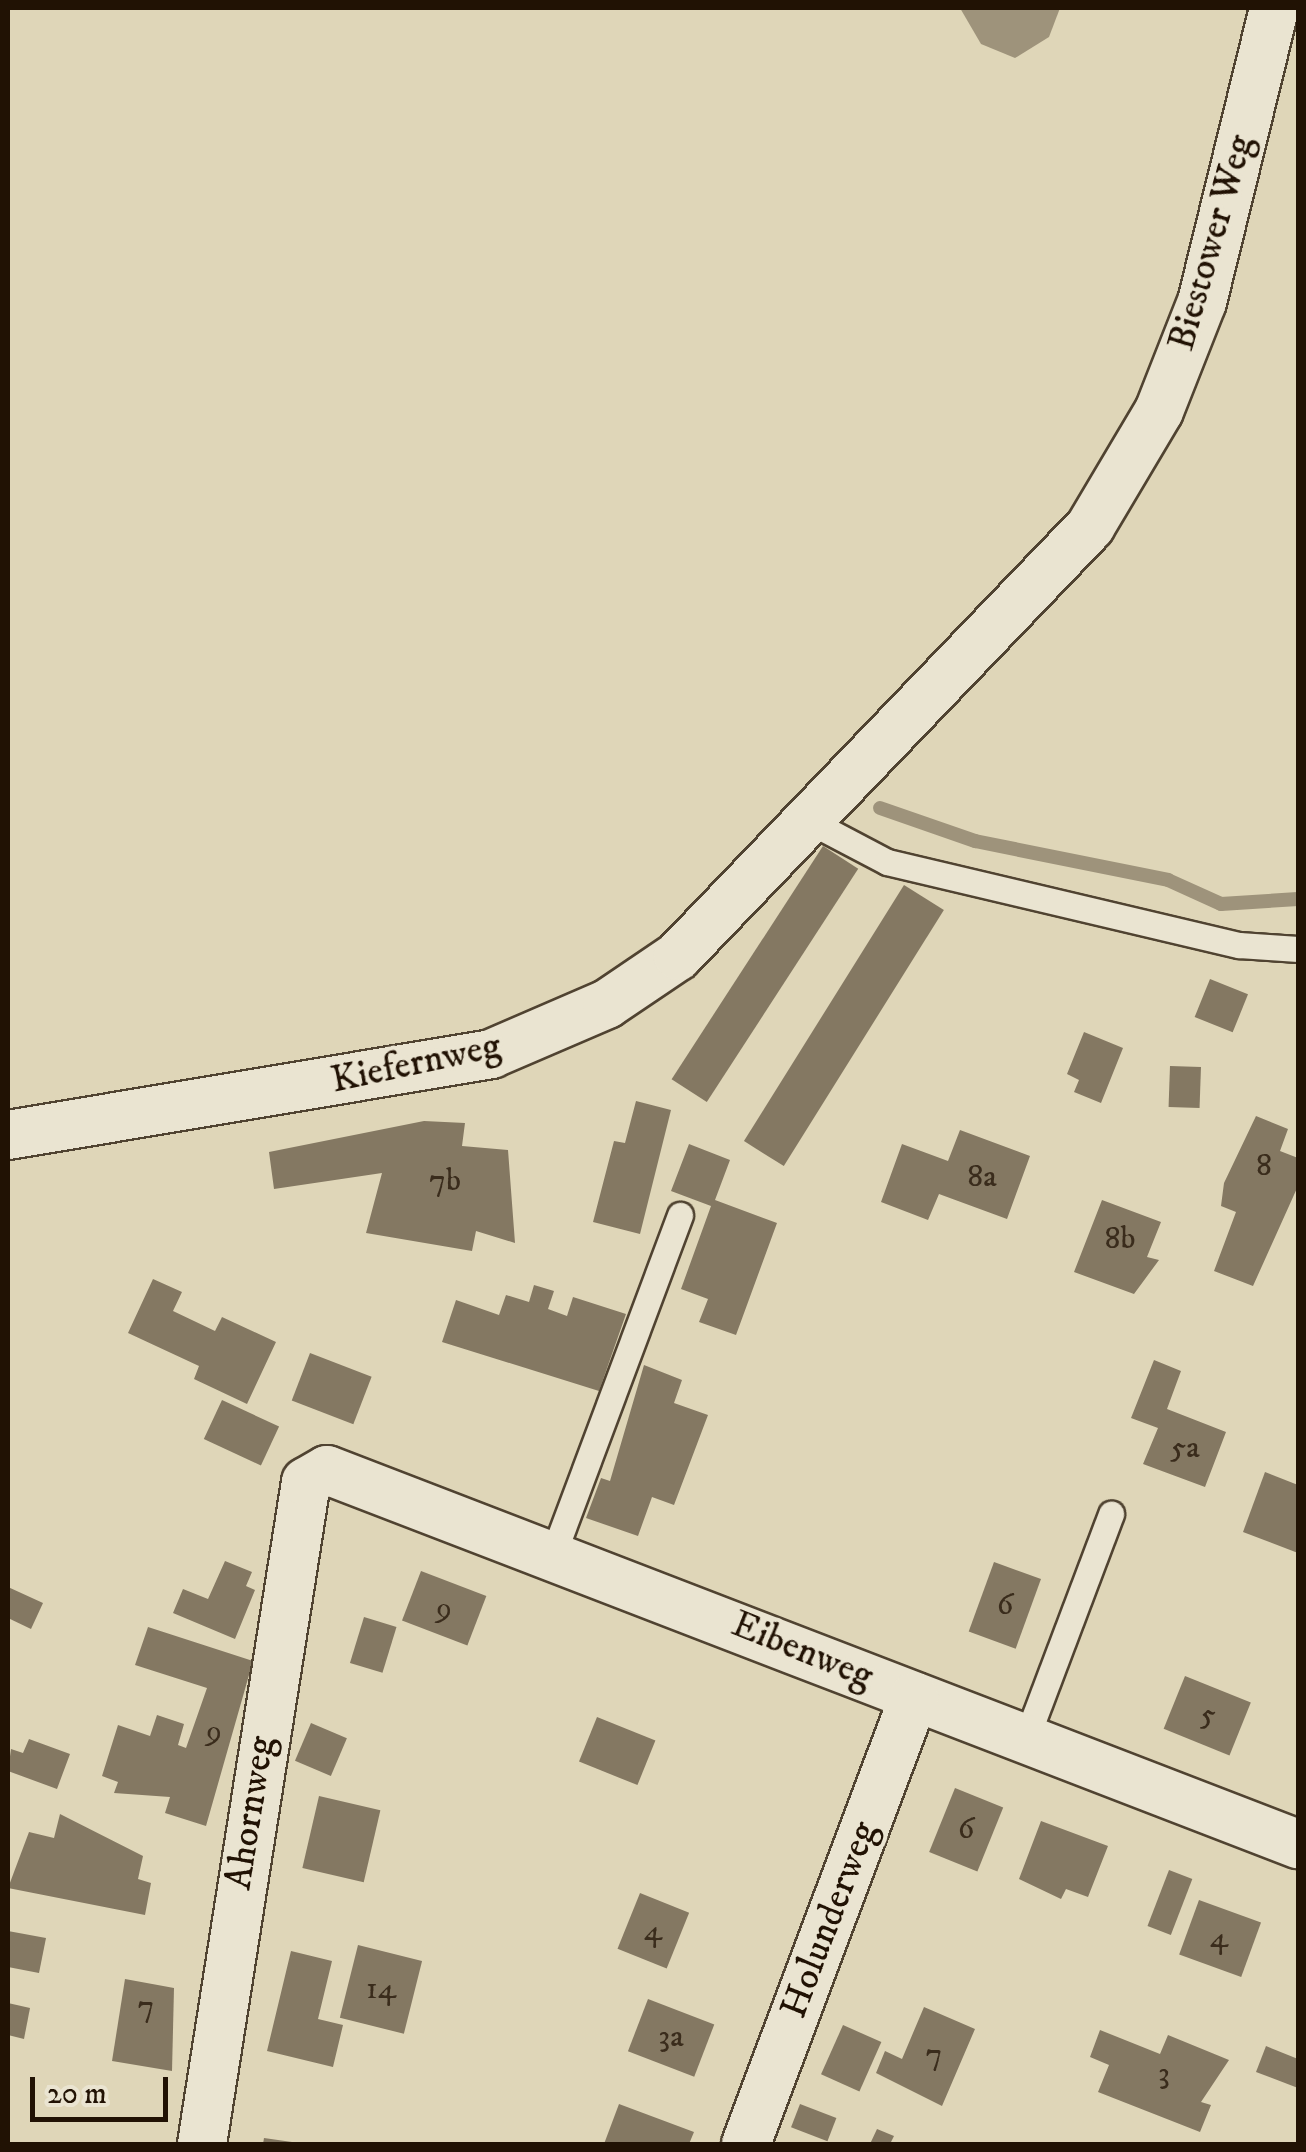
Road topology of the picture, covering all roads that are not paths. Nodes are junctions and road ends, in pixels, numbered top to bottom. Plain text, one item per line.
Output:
1 (1274, 8) edge
2 (932, 697) joint
3 (809, 821) junction
4 (1298, 949) edge
5 (8, 1134) edge
6 (680, 1214) dead end
7 (306, 1482) joint
8 (1111, 1514) dead end
9 (554, 1552) junction
10 (914, 1696) junction
11 (1026, 1739) junction
12 (1298, 1844) edge
13 (202, 2144) edge
14 (746, 2144) edge

1 - 2 street, Biestower Weg
2 - 3 street, Kiefernweg
3 - 4 lane
3 - 5 street, Kiefernweg
6 - 9 lane
7 - 9 street, Eibenweg
7 - 13 street, Ahornweg
8 - 11 lane
9 - 10 street, Eibenweg
10 - 11 street, Eibenweg
10 - 14 street, Holunderweg
11 - 12 street, Eibenweg

